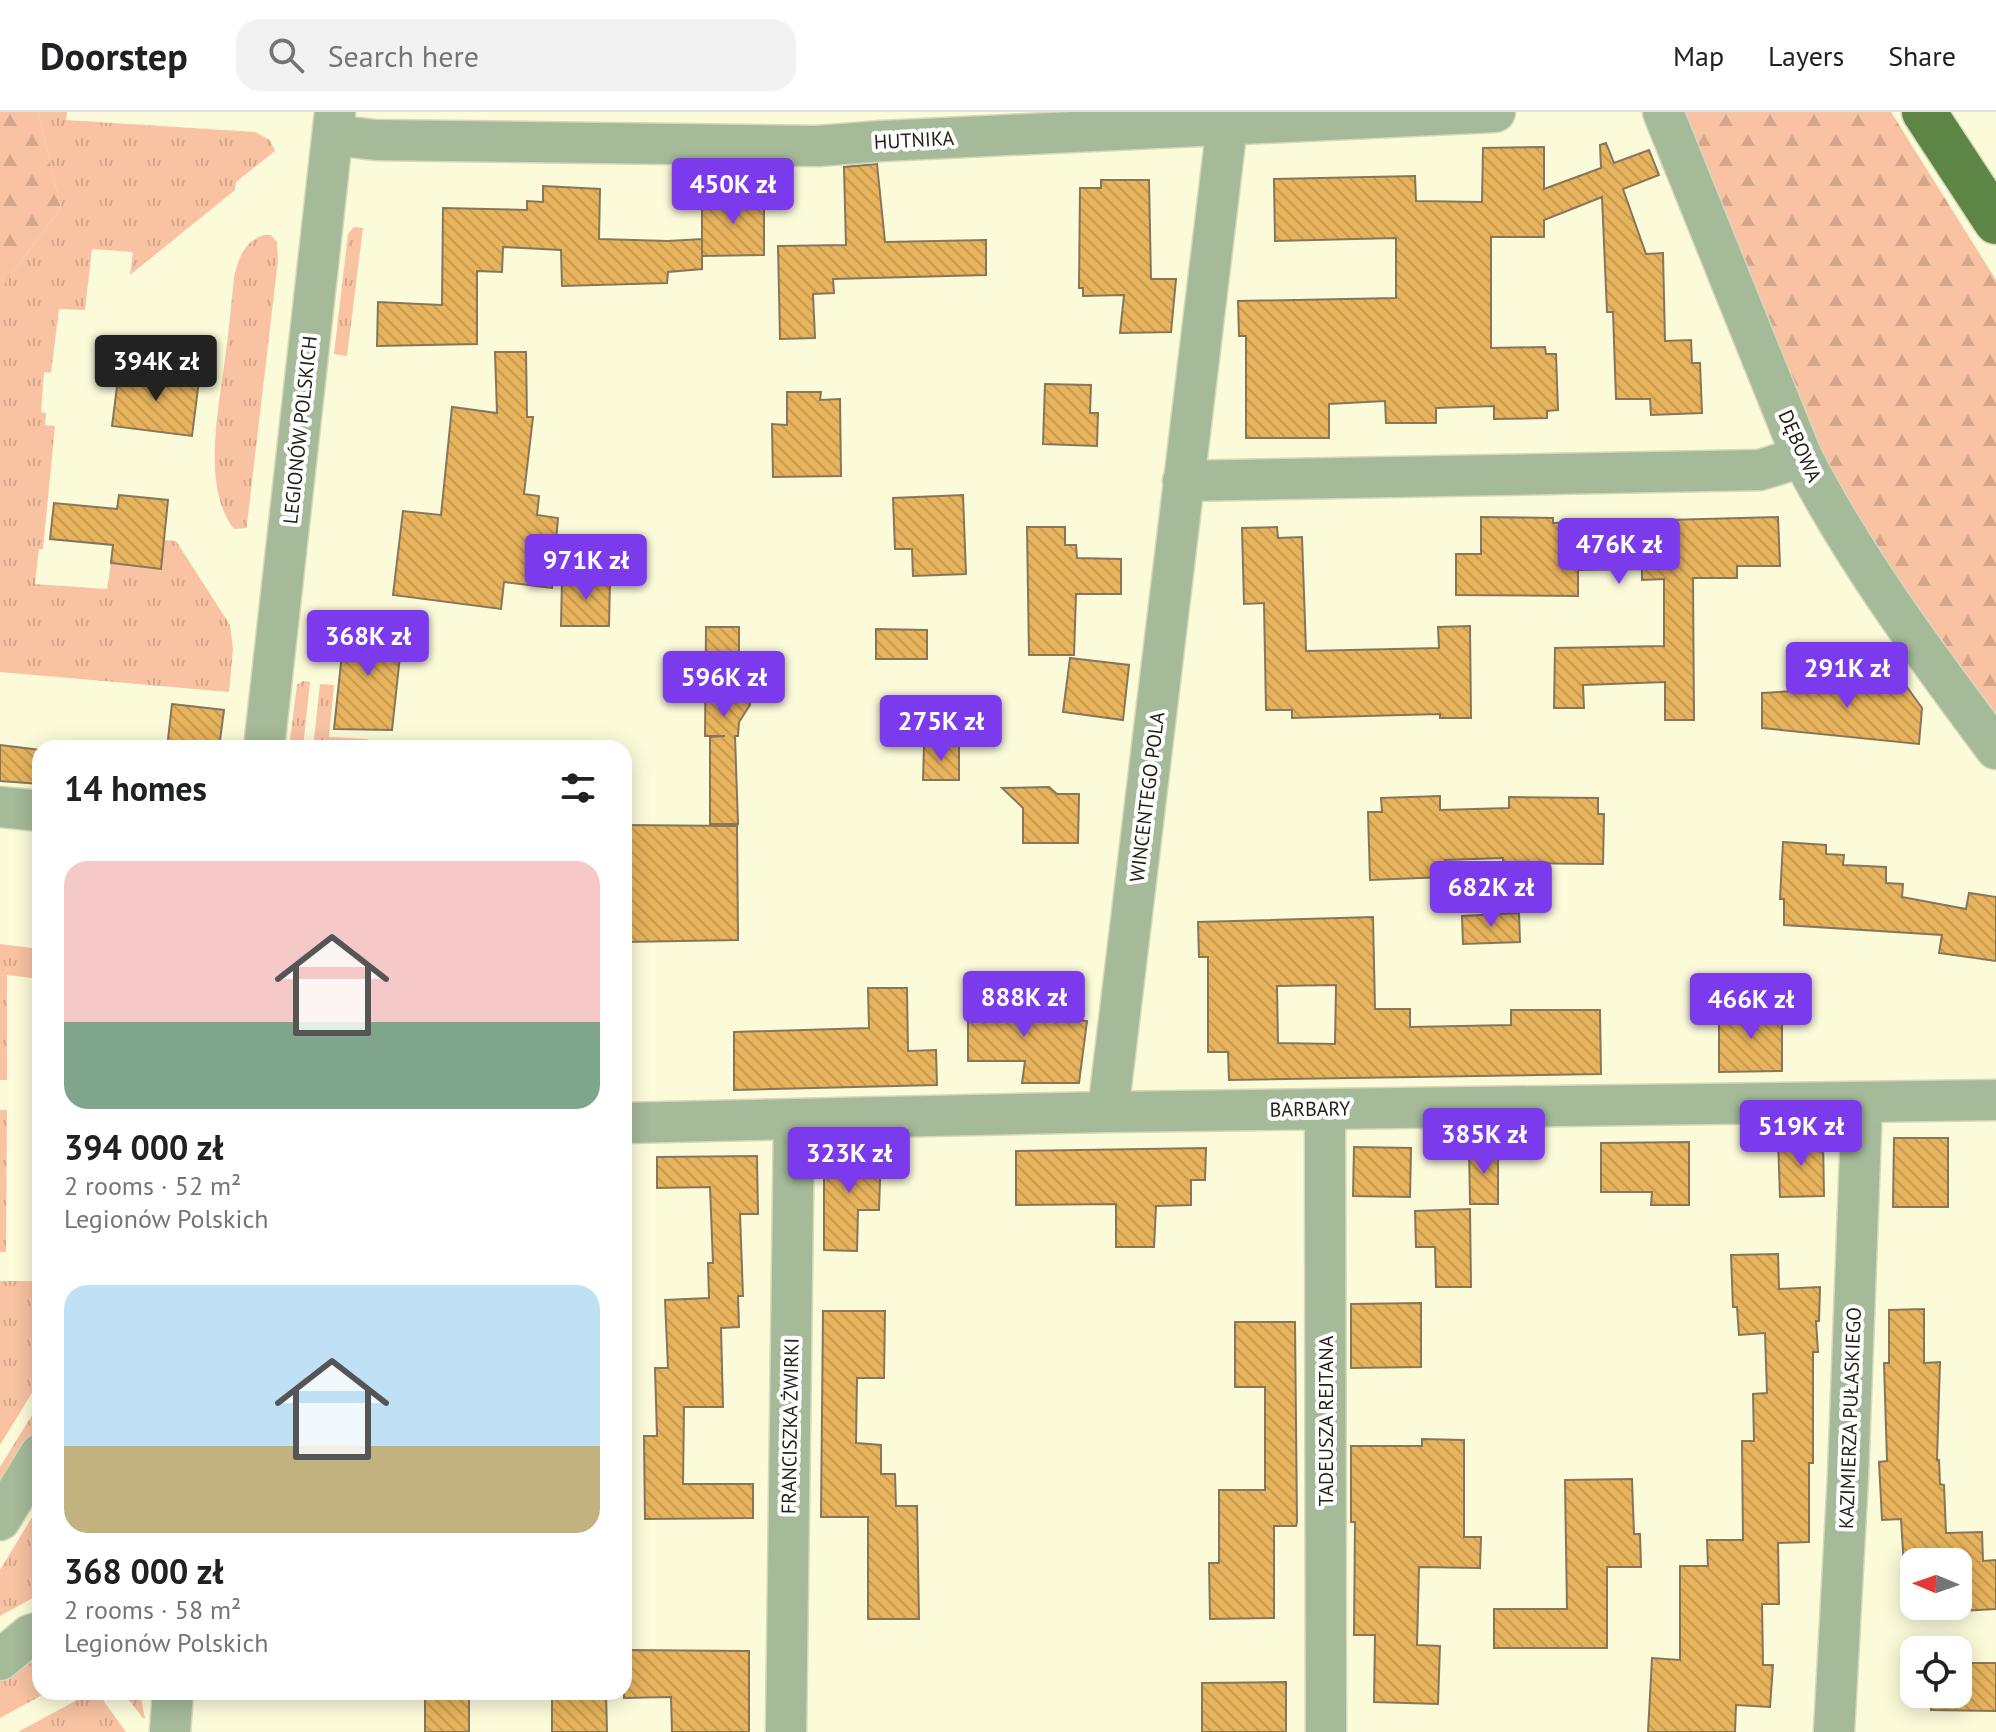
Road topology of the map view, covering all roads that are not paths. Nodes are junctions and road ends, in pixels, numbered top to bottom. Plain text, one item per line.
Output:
1 (1495, 112) edge
2 (1663, 112) edge
3 (1924, 112) edge
4 (334, 123) edge
5 (1227, 125) junction
6 (883, 126) edge
7 (1996, 222) edge
8 (1802, 457) junction
9 (1183, 481) junction
10 (265, 740) edge
11 (1996, 749) edge
12 (0, 807) edge
13 (32, 810) edge
14 (1996, 1100) edge
15 (1862, 1103) junction
16 (1325, 1109) junction
17 (1108, 1112) junction
18 (794, 1120) junction
19 (632, 1123) edge
20 (32, 1467) edge
21 (32, 1484) edge
22 (0, 1520) edge
23 (32, 1611) edge
24 (0, 1630) edge
25 (32, 1634) edge
26 (0, 1660) edge
27 (172, 1700) edge
28 (170, 1732) edge
29 (786, 1732) edge
30 (1326, 1732) edge
31 (1834, 1732) edge

1 - 5 street, HUTNIKA
2 - 8 street, DĘBOWA
3 - 7 main road
4 - 6 street, HUTNIKA
4 - 10 street, LEGIONÓW POLSKICH
5 - 6 street, HUTNIKA
5 - 9 street, WINCENTEGO POLA
8 - 9 street
8 - 11 street, DĘBOWA
9 - 17 street, WINCENTEGO POLA
12 - 13 street
14 - 15 street, BARBARY
15 - 16 street, BARBARY
15 - 31 street, KAZIMIERZA PUŁASKIEGO
16 - 17 street, BARBARY
16 - 30 street, TADEUSZA REJTANA
17 - 18 street, BARBARY
18 - 19 street, BARBARY
18 - 29 street, FRANCISZKA ŻWIRKI
20 - 22 street
21 - 22 street
23 - 24 street
25 - 26 street
27 - 28 street

